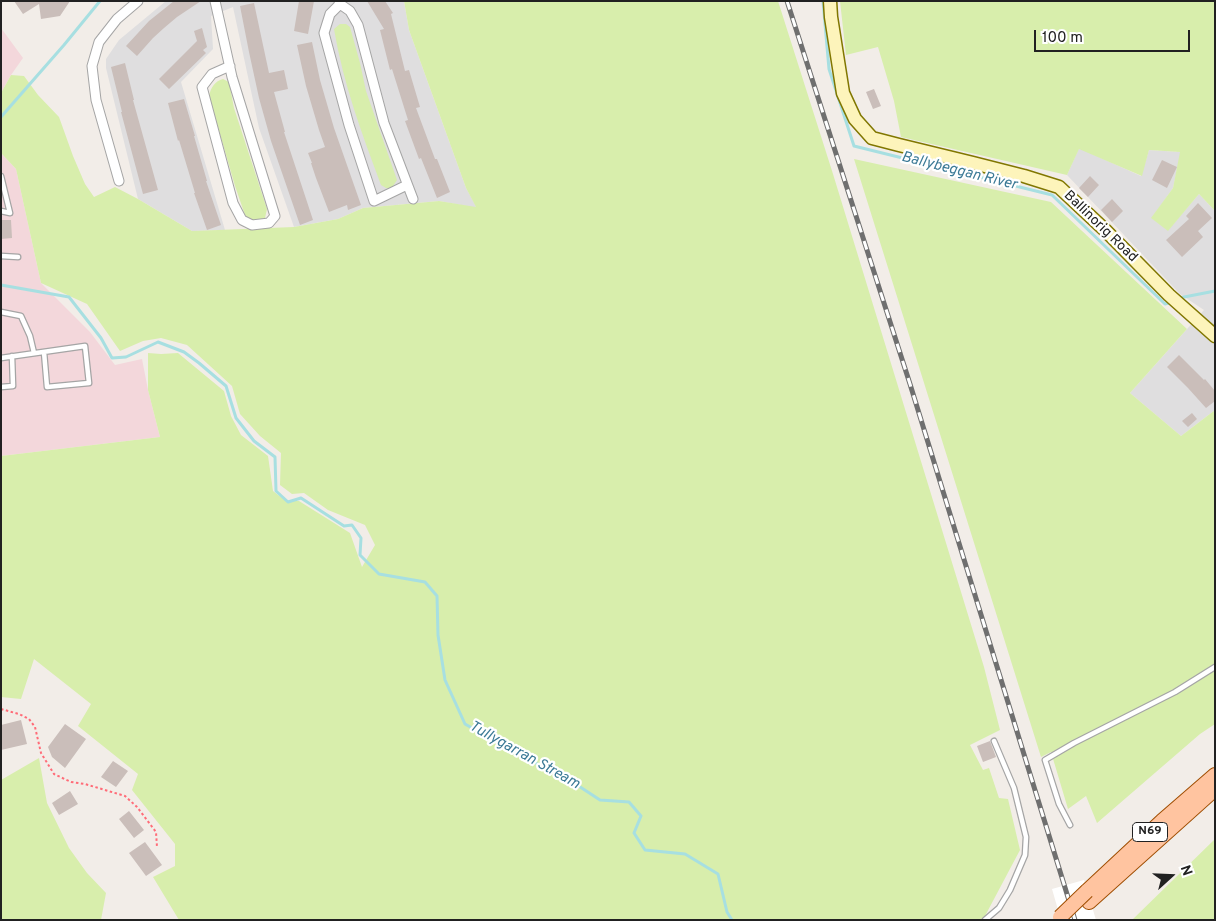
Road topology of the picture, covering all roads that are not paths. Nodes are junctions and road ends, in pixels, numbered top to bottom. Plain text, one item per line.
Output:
1 (138, 1) edge
2 (215, 1) edge
3 (830, 1) edge
4 (340, 2) edge
5 (230, 66) junction
6 (1, 176) edge
7 (119, 181) dead end
8 (407, 185) junction
9 (412, 199) dead end
10 (1, 211) edge
11 (1, 256) edge
12 (18, 257) dead end
13 (1, 312) edge
14 (1215, 336) edge
15 (44, 352) junction
16 (34, 353) junction
17 (12, 356) junction
18 (1, 358) edge
19 (1, 387) edge
20 (1215, 667) edge
21 (994, 741) dead end
22 (1215, 775) edge
23 (1215, 789) edge
24 (1070, 825) dead end
25 (1088, 897) junction
26 (1062, 919) edge
27 (985, 920) edge

1 - 7 street
2 - 5 street
3 - 14 street, Ballinorig Road
4 - 8 street
4 - 8 street
5 - 5 street
6 - 10 lane
8 - 9 street
11 - 12 lane
13 - 16 lane
15 - 15 lane
15 - 16 lane
16 - 17 lane
17 - 18 lane
17 - 19 lane
20 - 24 lane
21 - 27 lane
22 - 25 main road, N69
23 - 25 main road, N69
25 - 26 main road, N69, bridge

